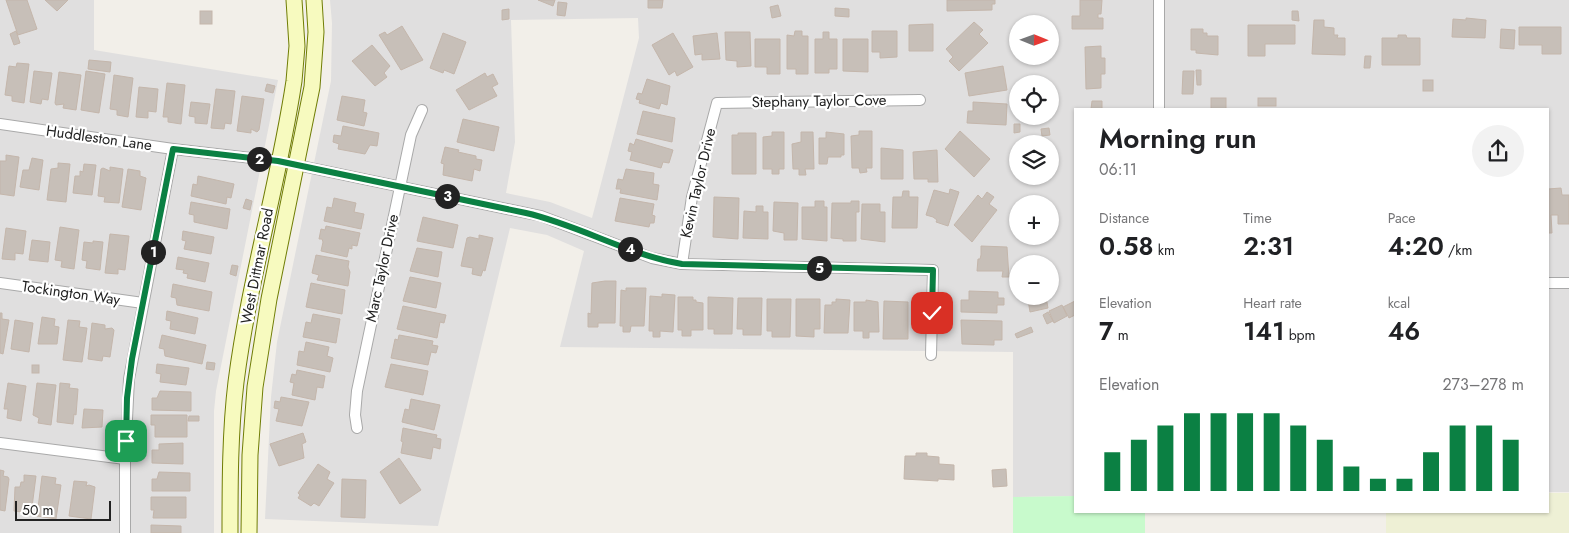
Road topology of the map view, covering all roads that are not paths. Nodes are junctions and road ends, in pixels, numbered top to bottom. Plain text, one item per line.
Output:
1 (294, 0) edge
2 (314, 0) edge
3 (1159, 0) edge
4 (920, 100) dead end
5 (717, 103) joint
6 (1159, 108) edge
7 (422, 110) dead end
8 (0, 124) edge
9 (173, 149) junction
10 (278, 161) junction
11 (297, 165) junction
12 (399, 186) junction
13 (682, 264) junction
14 (0, 283) edge
15 (1549, 283) edge
16 (1569, 283) edge
17 (142, 303) junction
18 (931, 355) dead end
19 (357, 428) dead end
20 (0, 443) edge
21 (125, 459) junction
22 (125, 533) edge
23 (230, 533) edge
24 (249, 533) edge

1 - 10 street, West Dittmar Road
2 - 11 street, West Dittmar Road
3 - 6 street
4 - 5 street, Stephany Taylor Cove
5 - 13 street, Kevin Taylor Drive
7 - 12 street, Marc Taylor Drive
8 - 9 street, Huddleston Lane
9 - 10 street, Huddleston Lane
9 - 17 street
10 - 11 street, Huddleston Lane
10 - 23 street, West Dittmar Road
11 - 12 street, Huddleston Lane
11 - 24 street, West Dittmar Road
12 - 13 street, Huddleston Lane
12 - 19 street, Marc Taylor Drive
13 - 18 street, Huddleston Lane
14 - 17 street, Tockington Way
15 - 16 street
17 - 21 street
20 - 21 street
21 - 22 street

